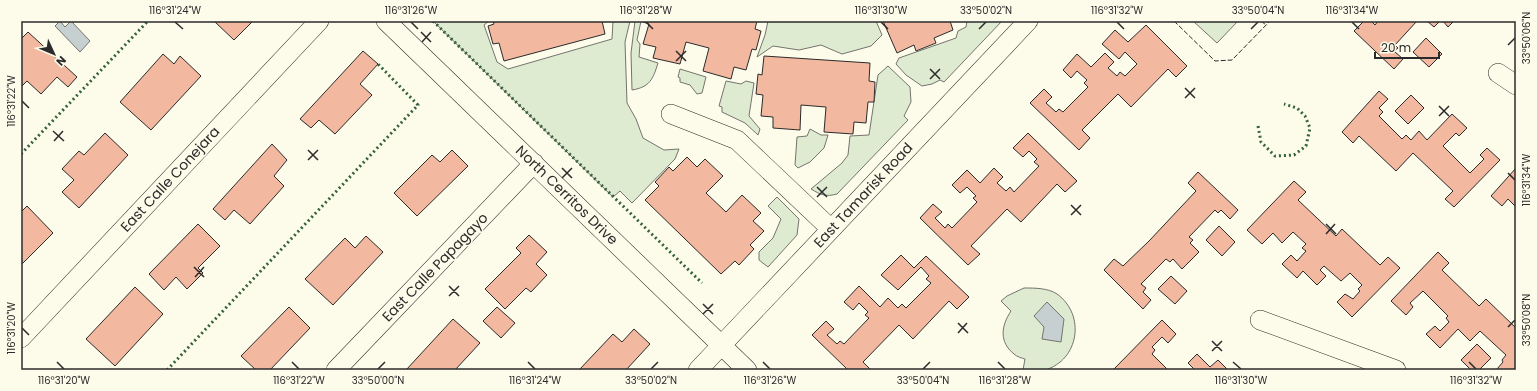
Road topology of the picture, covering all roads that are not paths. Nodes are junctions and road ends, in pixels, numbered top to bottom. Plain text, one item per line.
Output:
1 (319, 21) edge
2 (386, 21) edge
3 (1028, 21) edge
4 (1498, 73) dead end
5 (1516, 85) edge
6 (671, 114) dead end
7 (534, 164) junction
8 (831, 229) junction
9 (1260, 320) dead end
10 (21, 338) edge
11 (721, 345) junction
12 (336, 370) edge
13 (698, 370) edge
14 (747, 370) edge
15 (1396, 370) edge

1 - 10 street, East Calle Conejara
2 - 7 street, North Cerritos Drive
3 - 8 street, East Tamarisk Road
4 - 5 street
6 - 8 street
7 - 11 street, North Cerritos Drive
7 - 12 street, East Calle Papagayo
8 - 11 street, East Tamarisk Road
9 - 15 street
11 - 13 street, East Tamarisk Road
11 - 14 street, North Cerritos Drive

